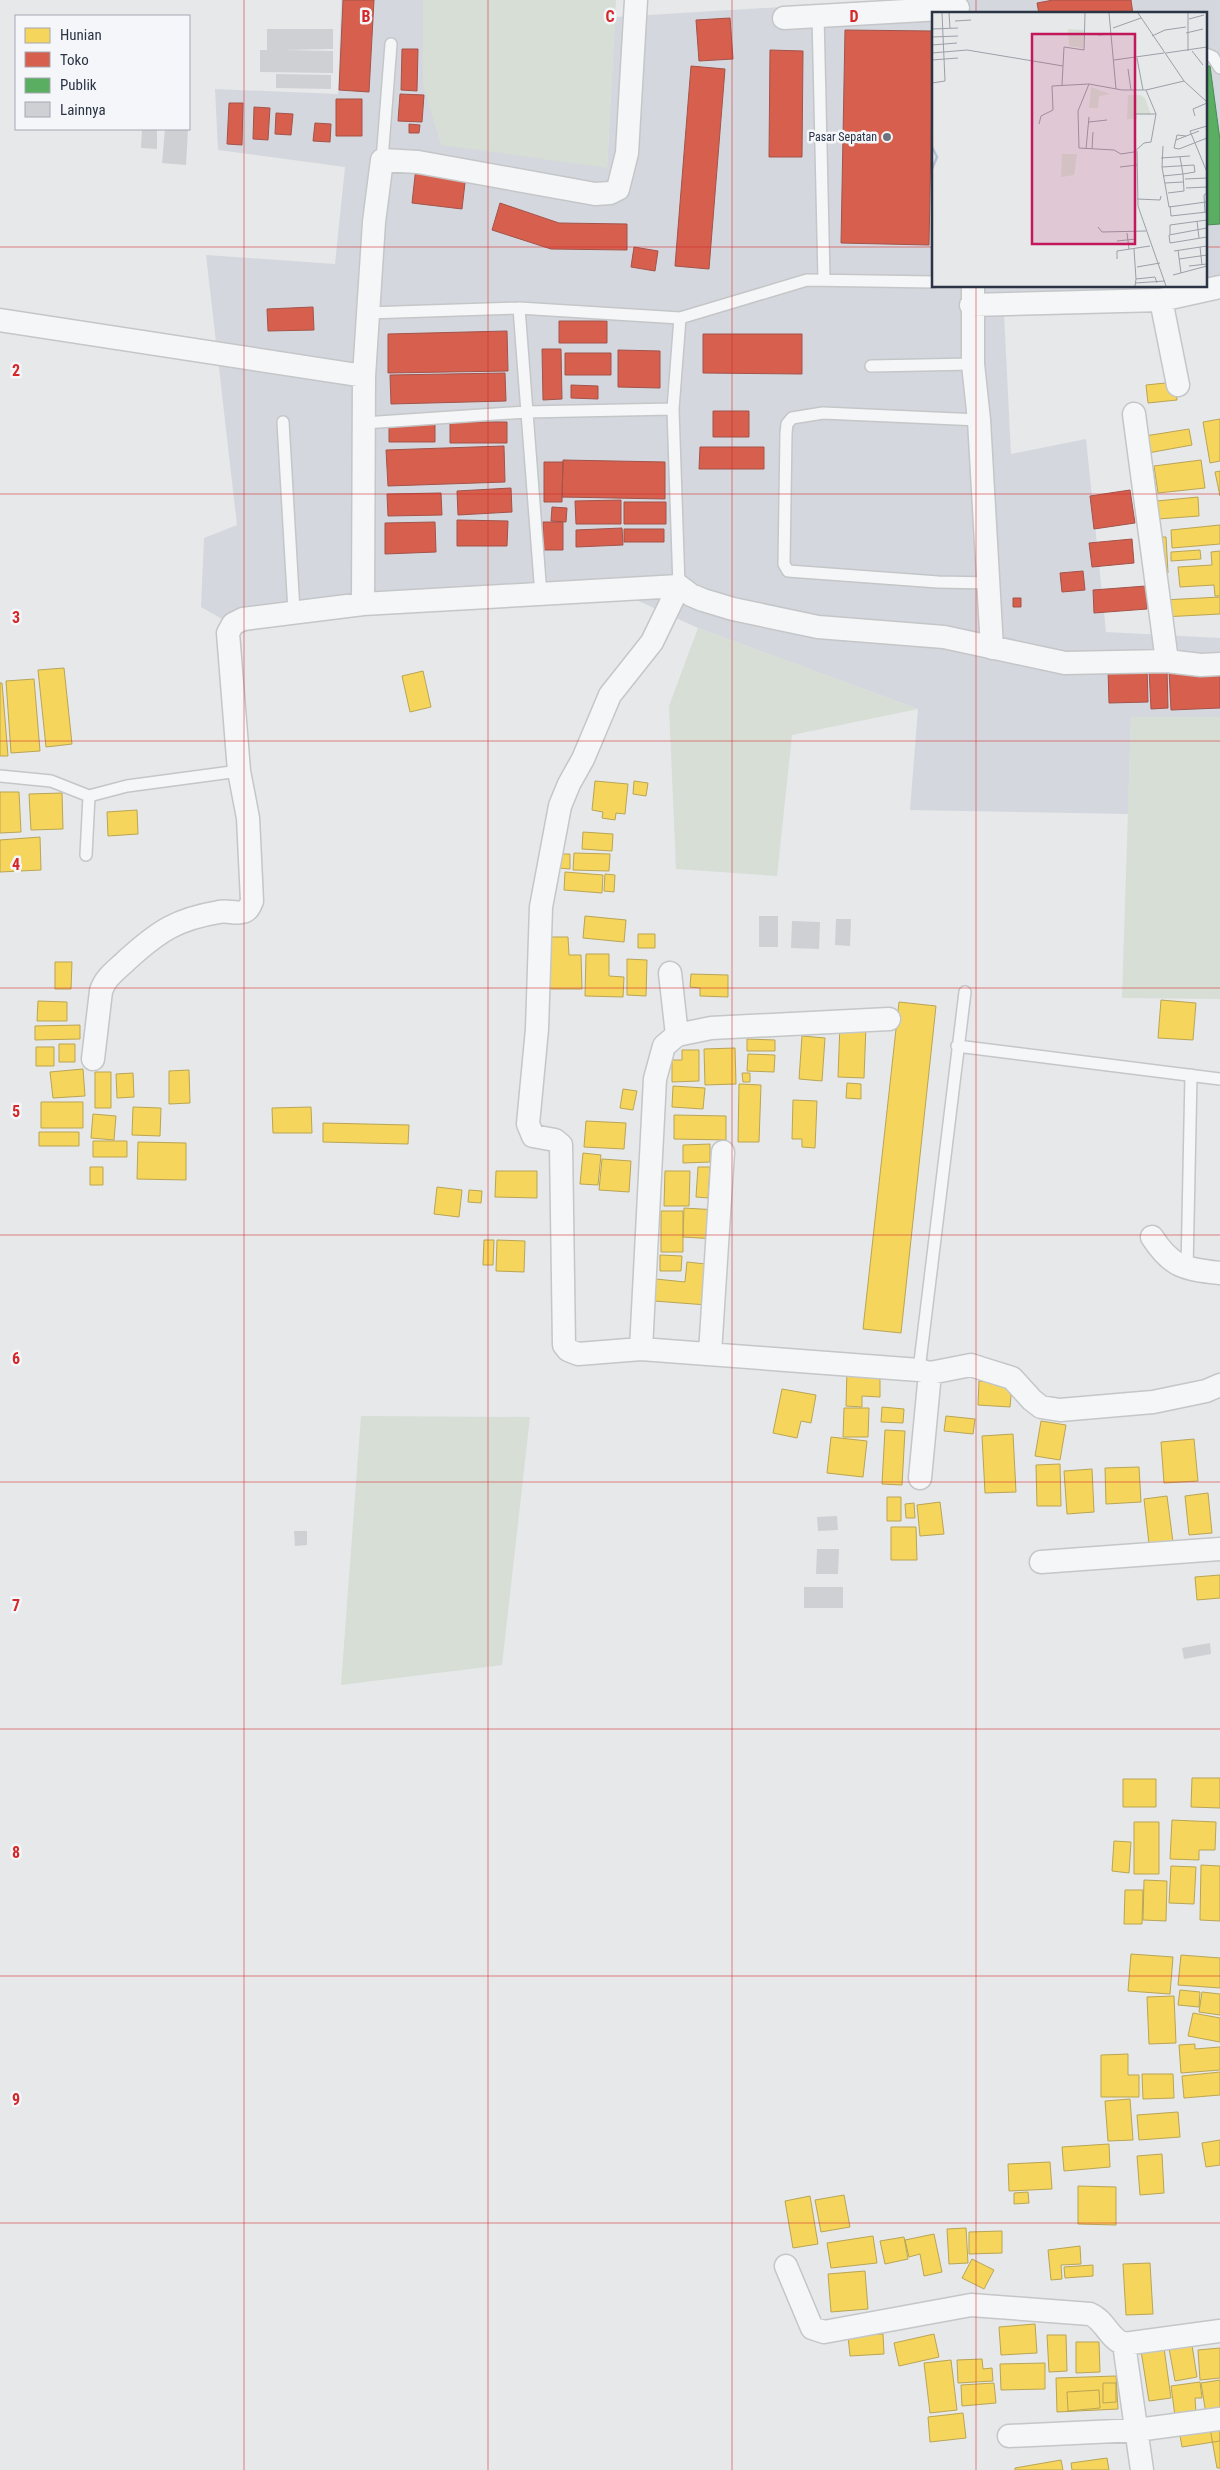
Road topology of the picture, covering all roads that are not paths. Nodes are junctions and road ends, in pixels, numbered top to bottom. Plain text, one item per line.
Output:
1 (636, 0) edge
2 (957, 7) edge
3 (818, 15) junction
4 (784, 18) dead end
5 (391, 44) dead end
6 (1208, 55) edge
7 (1220, 68) edge
8 (382, 160) junction
9 (824, 279) junction
10 (932, 282) edge
11 (1220, 287) edge
12 (972, 295) edge
13 (1161, 300) junction
14 (518, 308) junction
15 (368, 313) junction
16 (680, 318) junction
17 (0, 320) edge
18 (973, 364) junction
19 (871, 366) dead end
20 (364, 376) junction
21 (1178, 385) dead end
22 (674, 409) junction
23 (526, 412) junction
24 (1134, 414) dead end
25 (979, 420) junction
26 (283, 422) dead end
27 (364, 423) junction
28 (990, 583) junction
29 (679, 586) junction
30 (541, 595) junction
31 (363, 604) junction
32 (294, 611) junction
33 (992, 648) junction
34 (1167, 661) junction
35 (1220, 664) edge
36 (239, 771) junction
37 (0, 776) edge
38 (89, 796) junction
39 (86, 855) dead end
40 (670, 973) dead end
41 (965, 992) dead end
42 (888, 1019) dead end
43 (677, 1035) junction
44 (957, 1046) junction
45 (93, 1059) dead end
46 (1191, 1076) junction
47 (1220, 1079) edge
48 (722, 1152) dead end
49 (1152, 1237) dead end
50 (1187, 1269) junction
51 (1220, 1273) edge
52 (640, 1349) junction
53 (710, 1353) junction
54 (925, 1372) junction
55 (1220, 1385) edge
56 (920, 1478) dead end
57 (1220, 1549) edge
58 (1041, 1562) dead end
59 (786, 2266) dead end
60 (1220, 2331) edge
61 (1124, 2344) junction
62 (1220, 2419) edge
63 (1137, 2430) junction
64 (1009, 2436) dead end
65 (1142, 2470) edge

1 - 8 street
2 - 3 street
3 - 4 street
3 - 9 lane
5 - 8 lane
6 - 7 lane
8 - 15 street
9 - 10 lane
9 - 16 lane
11 - 13 street
12 - 13 street
12 - 18 street
13 - 21 street
14 - 15 lane
14 - 16 lane
14 - 23 lane
15 - 20 street
16 - 22 lane
17 - 20 street
18 - 19 lane
18 - 25 street
20 - 27 street
22 - 23 lane
22 - 29 lane
23 - 27 lane
23 - 30 lane
24 - 34 street
25 - 28 street
25 - 28 lane
26 - 32 lane
27 - 31 street
28 - 33 street
29 - 30 street
29 - 33 street
29 - 52 street
30 - 31 street
31 - 32 street
32 - 36 street
33 - 34 street
34 - 35 street
36 - 38 lane
36 - 45 street
37 - 38 lane
38 - 39 lane
40 - 43 street
41 - 44 lane
42 - 43 street
43 - 52 street
44 - 46 lane
44 - 54 lane
46 - 47 lane
46 - 50 lane
48 - 53 street
49 - 50 street
50 - 51 street
52 - 53 street
53 - 54 street
54 - 55 street
54 - 56 street
57 - 58 street
59 - 61 street
60 - 61 street
61 - 63 street
62 - 63 street
63 - 64 street
63 - 65 street

